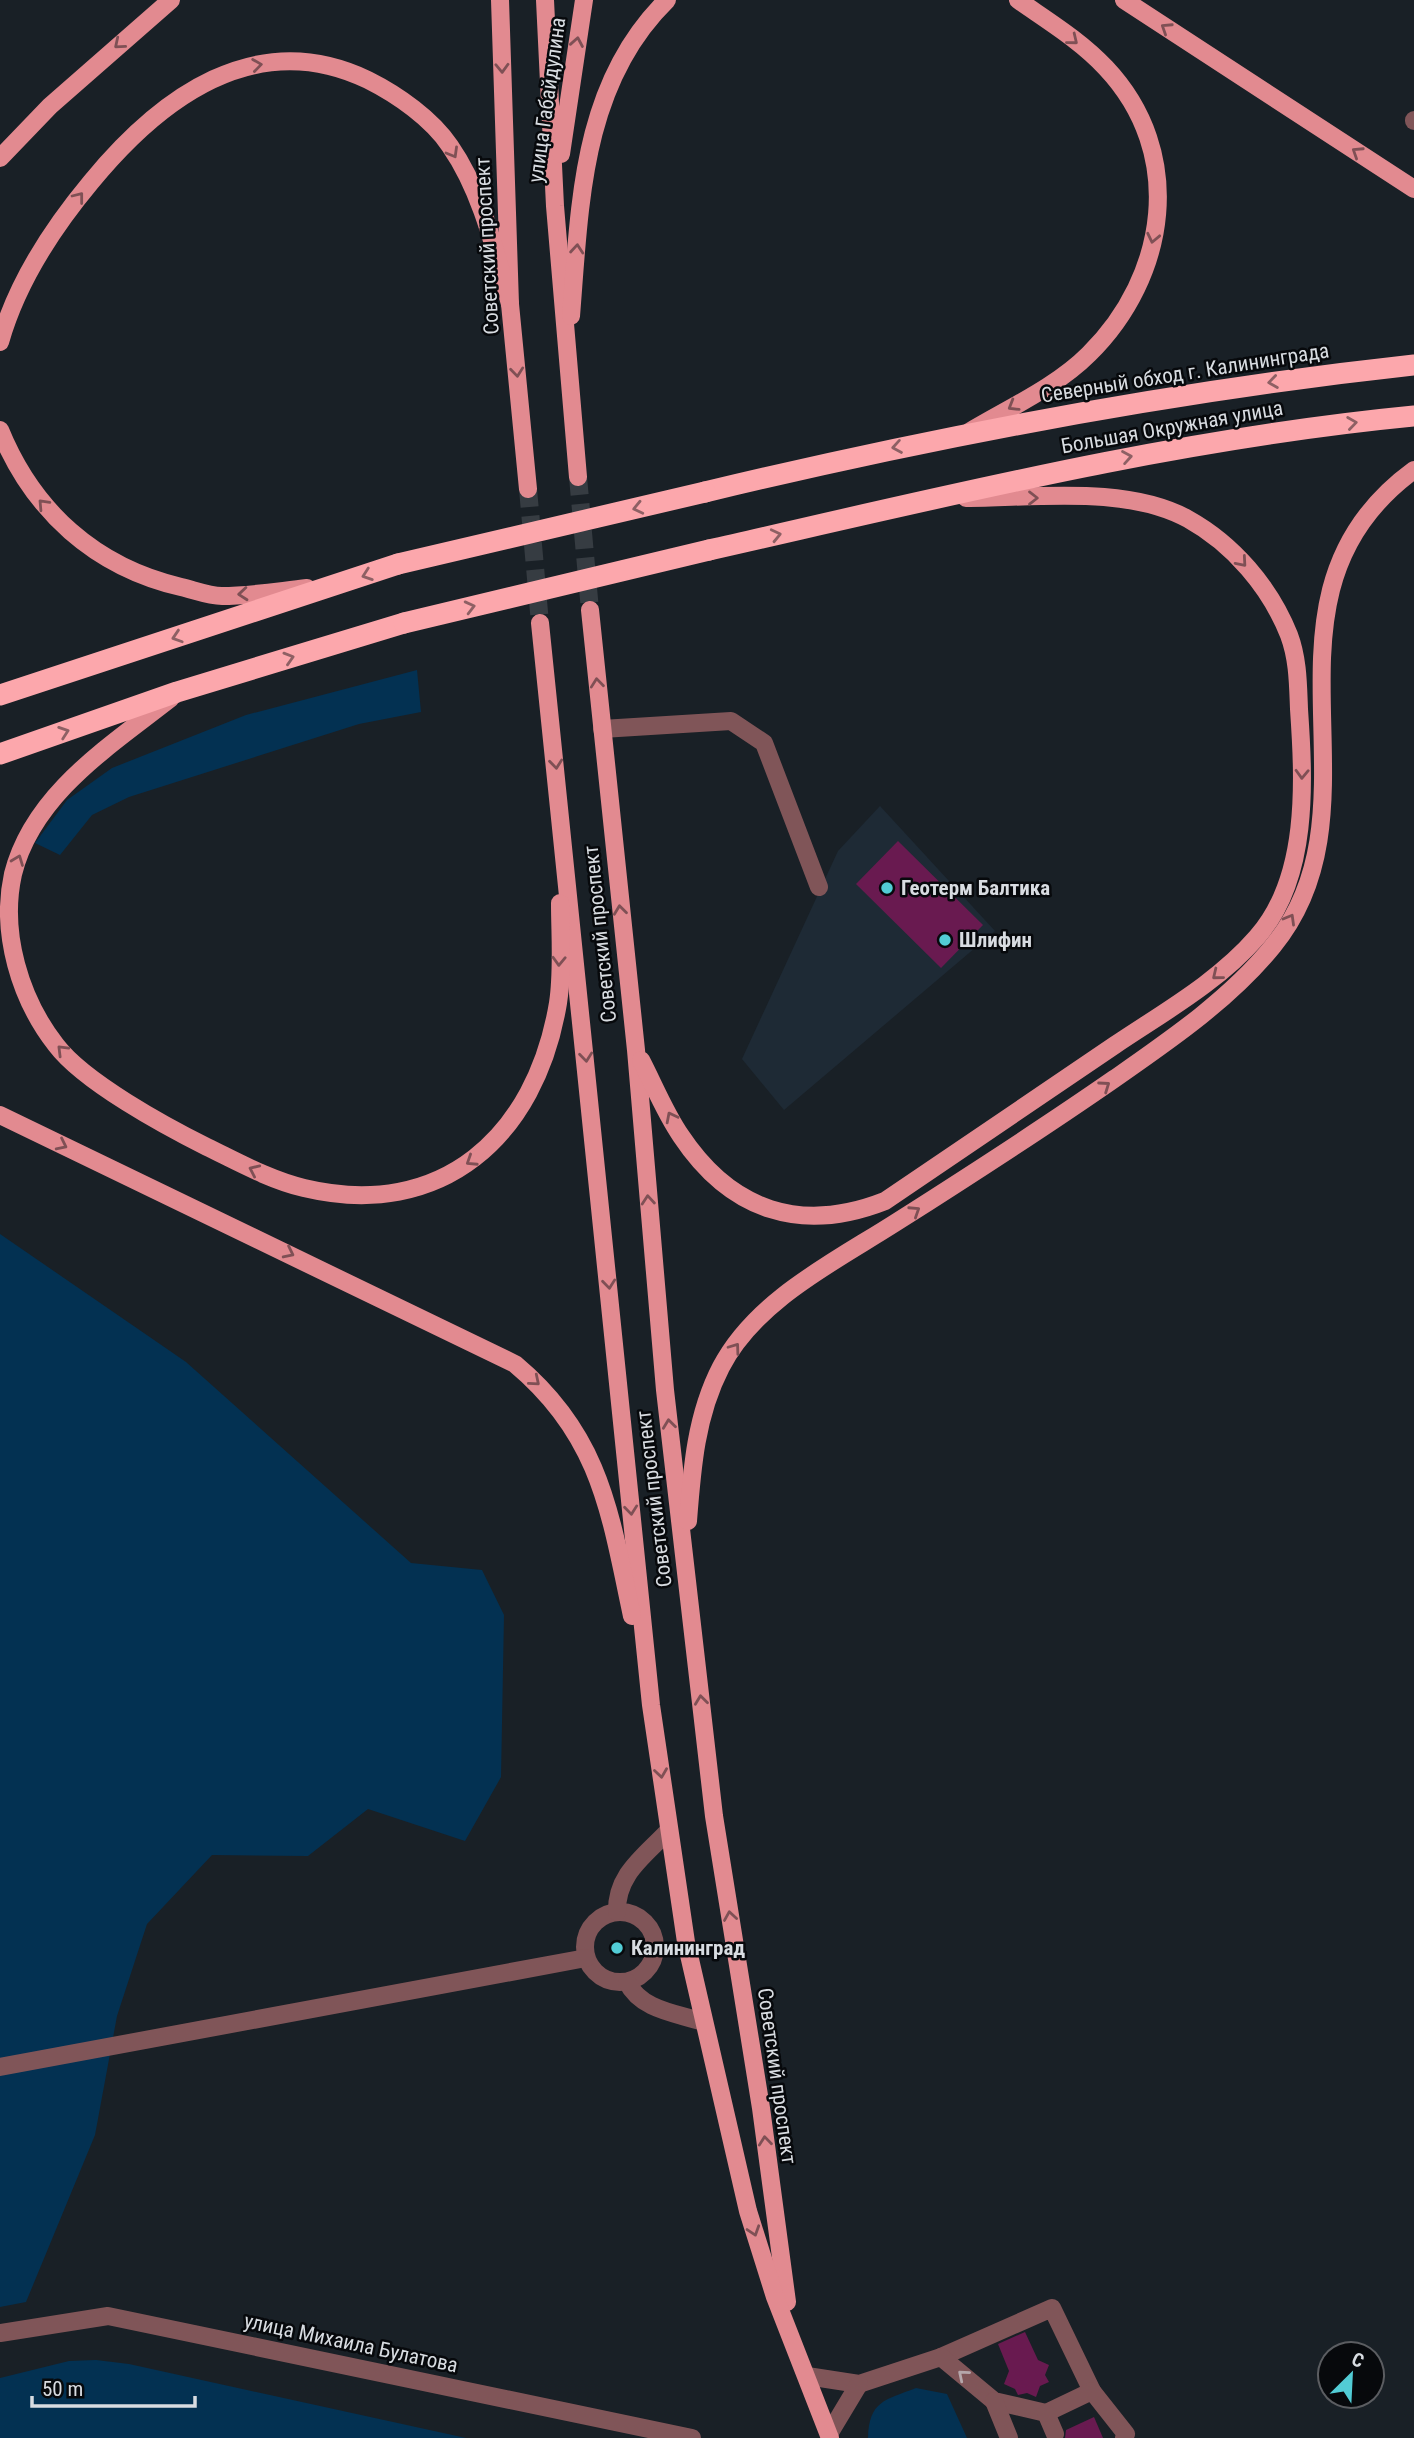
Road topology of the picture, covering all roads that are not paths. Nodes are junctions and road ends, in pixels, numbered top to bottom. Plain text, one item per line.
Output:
1 (172, 0) edge
2 (500, 0) edge
3 (545, 0) edge
4 (584, 0) edge
5 (667, 0) edge
6 (1018, 0) edge
7 (1125, 0) edge
8 (0, 158) edge
9 (1414, 189) edge
10 (555, 206) junction
11 (510, 304) junction
12 (0, 342) edge
13 (1414, 365) edge
14 (567, 366) junction
15 (1414, 416) edge
16 (0, 430) edge
17 (964, 435) junction
18 (1414, 470) edge
19 (578, 477) tunnel mouth
20 (528, 489) tunnel mouth
21 (941, 498) junction
22 (335, 586) junction
23 (590, 610) tunnel mouth
24 (540, 624) tunnel mouth
25 (177, 692) junction
26 (0, 695) edge
27 (602, 729) junction
28 (0, 754) edge
29 (559, 794) junction
30 (818, 887) dead end
31 (636, 1051) junction
32 (0, 1115) edge
33 (685, 1565) junction
34 (651, 1705) junction
35 (669, 1830) junction
36 (617, 1912) junction
37 (586, 1958) junction
38 (626, 1982) junction
39 (703, 2022) junction
40 (0, 2067) edge
41 (0, 2333) edge
42 (942, 2357) junction
43 (807, 2376) junction
44 (859, 2384) junction
45 (1092, 2391) junction
46 (994, 2401) junction
47 (1046, 2413) junction
48 (1055, 2434) dead end
49 (829, 2436) edge
50 (692, 2438) edge
51 (1009, 2438) edge
52 (1124, 2438) edge

1 -> 8 main road
2 -> 11 main road, Советский проспект
3 - 10 main road
10 -> 4 main road, улица Габайдулина
14 -> 5 main road
6 -> 17 main road
9 -> 7 main road
10 - 14 main road
12 -> 11 main road
11 -> 20 main road, Советский проспект
13 -> 17 highway, Северный обход г. Калининграда
14 - 19 main road
21 -> 15 highway, Большая Окружная улица
22 -> 16 main road
17 -> 22 highway, Северный обход г. Калининграда, bridge
33 -> 18 main road
25 -> 21 highway, Большая Окружная улица, bridge
21 -> 31 main road
22 -> 26 highway, Северный обход г. Калининграда
27 -> 23 main road, Советский проспект
24 -> 29 main road, Советский проспект
28 -> 25 highway
29 -> 25 main road
27 - 30 street
31 -> 27 main road, Советский проспект
29 -> 34 main road, Советский проспект
33 -> 31 main road, Советский проспект
32 -> 34 main road
43 -> 33 main road, Советский проспект
34 -> 35 main road, Советский проспект
35 - 36 street
35 - 39 main road, Советский проспект
36 - 37 street
36 - 38 street
37 - 38 street
37 - 40 street
38 - 39 street
39 -> 43 main road, Советский проспект
41 - 50 street, улица Михаила Булатова
42 - 44 street
42 - 45 street
46 -> 42 street
43 - 44 street
43 - 49 main road, Советский проспект
44 - 49 street
45 - 47 street
45 - 52 street
46 - 47 street
46 - 51 street
47 - 48 street

